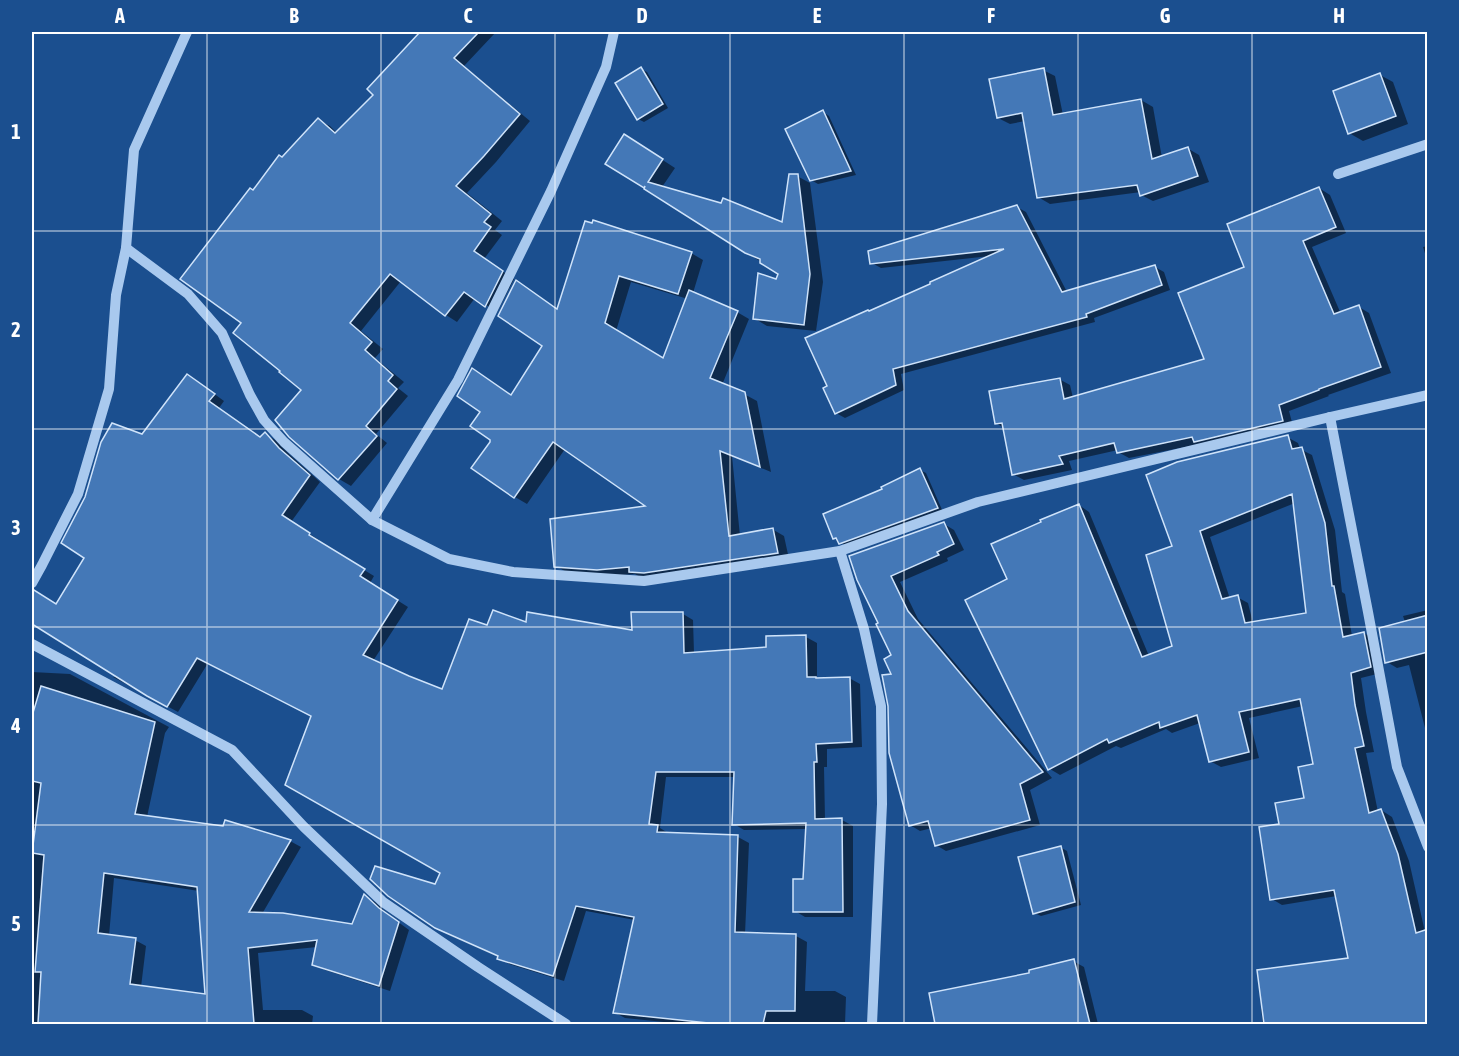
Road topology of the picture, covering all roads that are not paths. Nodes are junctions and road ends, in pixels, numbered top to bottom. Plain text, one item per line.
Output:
1 (187, 32) edge
2 (614, 32) edge
3 (1428, 144) edge
4 (1338, 174) dead end
5 (126, 248) junction
6 (1428, 395) edge
7 (1330, 417) junction
8 (372, 520) junction
9 (840, 551) junction
10 (32, 583) edge
11 (32, 644) edge
12 (1428, 847) edge
13 (566, 1024) edge
14 (872, 1024) edge

1 - 5 street
2 - 8 street
3 - 4 street
5 - 8 street
5 - 10 street
6 - 7 street
7 - 9 street
7 - 12 street
8 - 9 street
9 - 14 street
11 - 13 street

